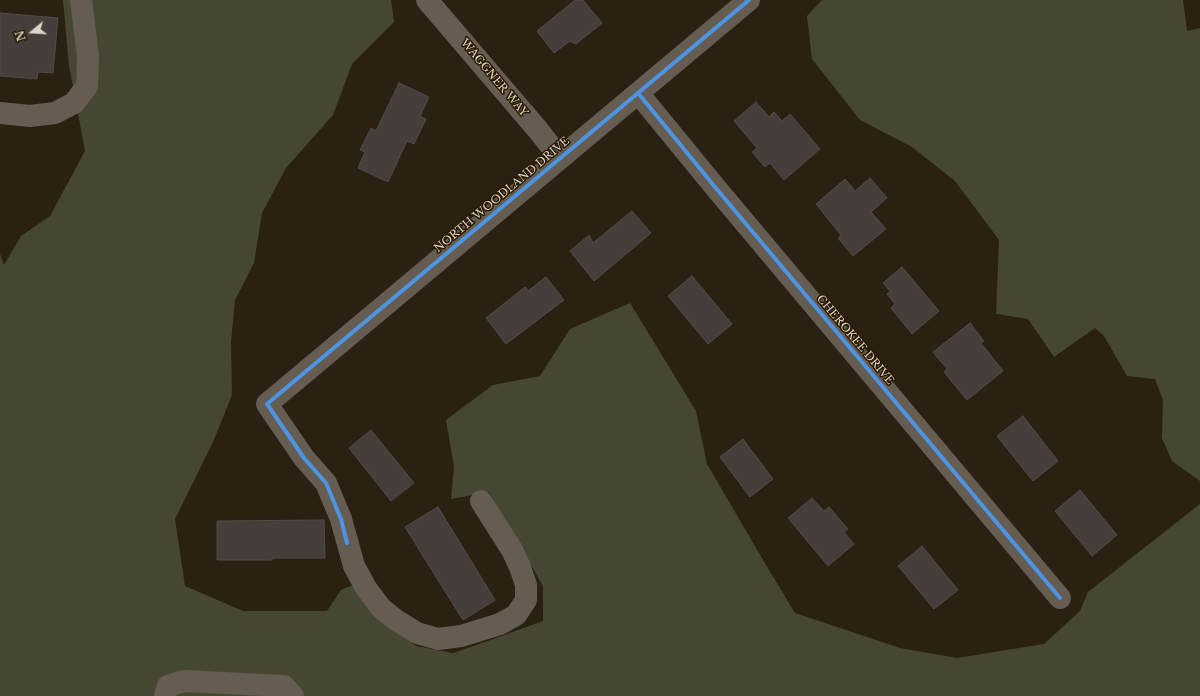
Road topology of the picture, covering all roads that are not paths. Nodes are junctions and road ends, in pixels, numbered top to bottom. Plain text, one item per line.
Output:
1 (81, 0) edge
2 (427, 0) edge
3 (749, 0) edge
4 (638, 92) junction
5 (0, 113) edge
6 (560, 158) junction
7 (481, 501) dead end
8 (1060, 598) dead end
9 (165, 696) edge
10 (293, 696) edge

1 - 5 street
2 - 6 street, WAGGNER WAY
3 - 4 street, NORTH WOODLAND DRIVE
4 - 6 street, NORTH WOODLAND DRIVE
4 - 8 street, CHEROKEE DRIVE
6 - 7 street, NORTH WOODLAND DRIVE
9 - 10 street

